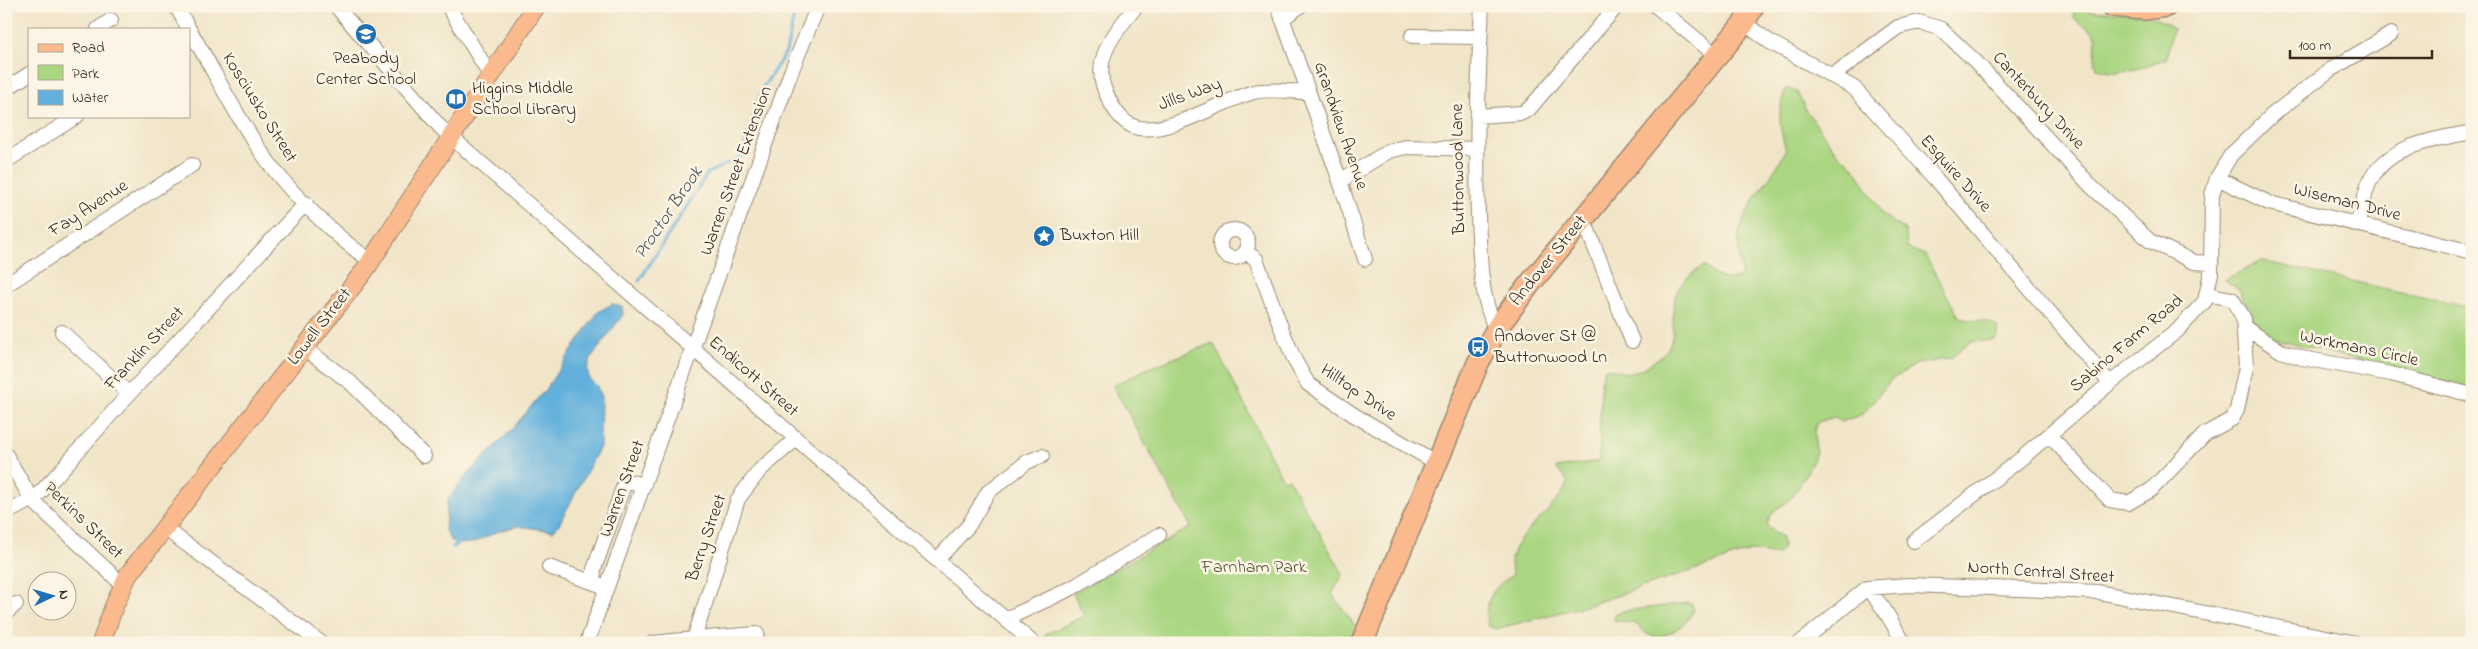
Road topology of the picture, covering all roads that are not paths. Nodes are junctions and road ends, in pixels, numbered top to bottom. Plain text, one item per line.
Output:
1 (176, 6) edge
2 (336, 6) edge
3 (448, 6) edge
4 (536, 6) edge
5 (818, 6) edge
6 (1300, 6) edge
7 (1482, 6) edge
8 (1617, 6) edge
9 (1656, 6) edge
10 (1766, 6) edge
11 (2113, 6) edge
12 (2166, 6) edge
13 (1134, 9) dead end
14 (1280, 12) edge
15 (1748, 15) edge
16 (111, 20) dead end
17 (99, 28) edge
18 (188, 28) edge
19 (190, 31) edge
20 (2391, 34) dead end
21 (1412, 36) dead end
22 (1480, 37) junction
23 (1717, 56) junction
24 (28, 75) edge
25 (490, 75) junction
26 (1832, 76) junction
27 (6, 88) edge
28 (1308, 92) junction
29 (1476, 116) junction
30 (74, 118) edge
31 (2472, 132) edge
32 (450, 137) junction
33 (1476, 149) junction
34 (6, 162) edge
35 (192, 165) dead end
36 (2218, 178) junction
37 (1340, 181) junction
38 (306, 203) junction
39 (1583, 218) junction
40 (2357, 225) junction
41 (1246, 252) dead end
42 (2472, 252) edge
43 (1365, 259) dead end
44 (371, 261) junction
45 (2211, 263) junction
46 (6, 285) edge
47 (2206, 294) junction
48 (2244, 327) junction
49 (1496, 328) junction
50 (62, 332) dead end
51 (1632, 341) dead end
52 (304, 348) junction
53 (693, 349) junction
54 (2110, 383) junction
55 (129, 394) junction
56 (2472, 394) edge
57 (2050, 435) junction
58 (796, 439) junction
59 (6, 455) edge
60 (424, 456) dead end
61 (1042, 456) dead end
62 (1437, 463) junction
63 (644, 485) junction
64 (32, 500) junction
65 (6, 513) edge
66 (164, 527) junction
67 (1159, 535) dead end
68 (1914, 541) dead end
69 (937, 560) junction
70 (549, 566) dead end
71 (592, 582) junction
72 (122, 585) junction
73 (607, 588) junction
74 (1867, 588) junction
75 (1006, 619) junction
76 (757, 634) dead end
77 (694, 639) junction
78 (100, 643) edge
79 (321, 643) edge
80 (587, 643) edge
81 (653, 643) edge
82 (1033, 643) edge
83 (1362, 643) edge
84 (1800, 643) edge
85 (1904, 643) edge
86 (2356, 643) edge

1 - 18 street, Kosciusko Street
2 - 32 street, Endicott Street
3 - 25 street
4 - 25 main road, Lowell Street
5 - 53 street, Warren Street Extension
6 - 14 street
7 - 22 street, Buttonwood Lane
8 - 29 street
9 - 23 street
10 - 15 highway, Andover Street
11 - 12 highway
13 - 28 street, Jills Way
14 - 28 street, Grandview Avenue
15 - 23 highway, Andover Street
15 - 26 street, Esquire Drive
16 - 17 street
19 - 38 street, Kosciusko Street
20 - 36 street, Sabino Farm Road
21 - 22 street
22 - 29 street, Buttonwood Lane
23 - 39 highway, Andover Street
24 - 27 street
25 - 32 main road, Lowell Street
26 - 45 street, Canterbury Drive
26 - 54 street, Esquire Drive
28 - 37 street, Grandview Avenue
29 - 33 street, Buttonwood Lane
30 - 34 street
31 - 40 street
32 - 44 main road, Lowell Street
32 - 53 street, Endicott Street
33 - 37 street
33 - 49 street, Buttonwood Lane
35 - 46 street, Fay Avenue
36 - 40 street, Wiseman Drive
36 - 45 street, Sabino Farm Road
37 - 43 street, Grandview Avenue
38 - 44 street, Kosciusko Street
38 - 55 street, Franklin Street
39 - 49 highway, Andover Street
39 - 51 street
40 - 42 street, Wiseman Drive
41 - 62 street, Hilltop Drive
44 - 52 main road, Lowell Street
45 - 47 street, Sabino Farm Road
47 - 48 street
47 - 54 street, Sabino Farm Road
48 - 56 street, Workmans Circle
48 - 57 street
49 - 62 highway, Andover Street
50 - 55 street
52 - 60 street
52 - 66 main road, Lowell Street
53 - 58 street, Endicott Street
53 - 63 street, Warren Street
54 - 57 street, Sabino Farm Road
55 - 64 street, Franklin Street
57 - 68 street, Sabino Farm Road
58 - 69 street, Endicott Street
58 - 77 street, Berry Street
59 - 64 street, Perkins Street
61 - 69 street
62 - 83 highway, Andover Street
63 - 71 street
63 - 73 street, Warren Street
64 - 65 street, Franklin Street
64 - 72 street, Perkins Street
66 - 72 main road, Lowell Street
66 - 79 street
67 - 75 street
69 - 75 street, Endicott Street
70 - 71 street
71 - 73 street
72 - 78 main road, Lowell Street
73 - 80 street, Warren Street
74 - 84 street
74 - 85 street
74 - 86 street, North Central Street
75 - 82 street, Endicott Street
76 - 77 street
77 - 81 street

